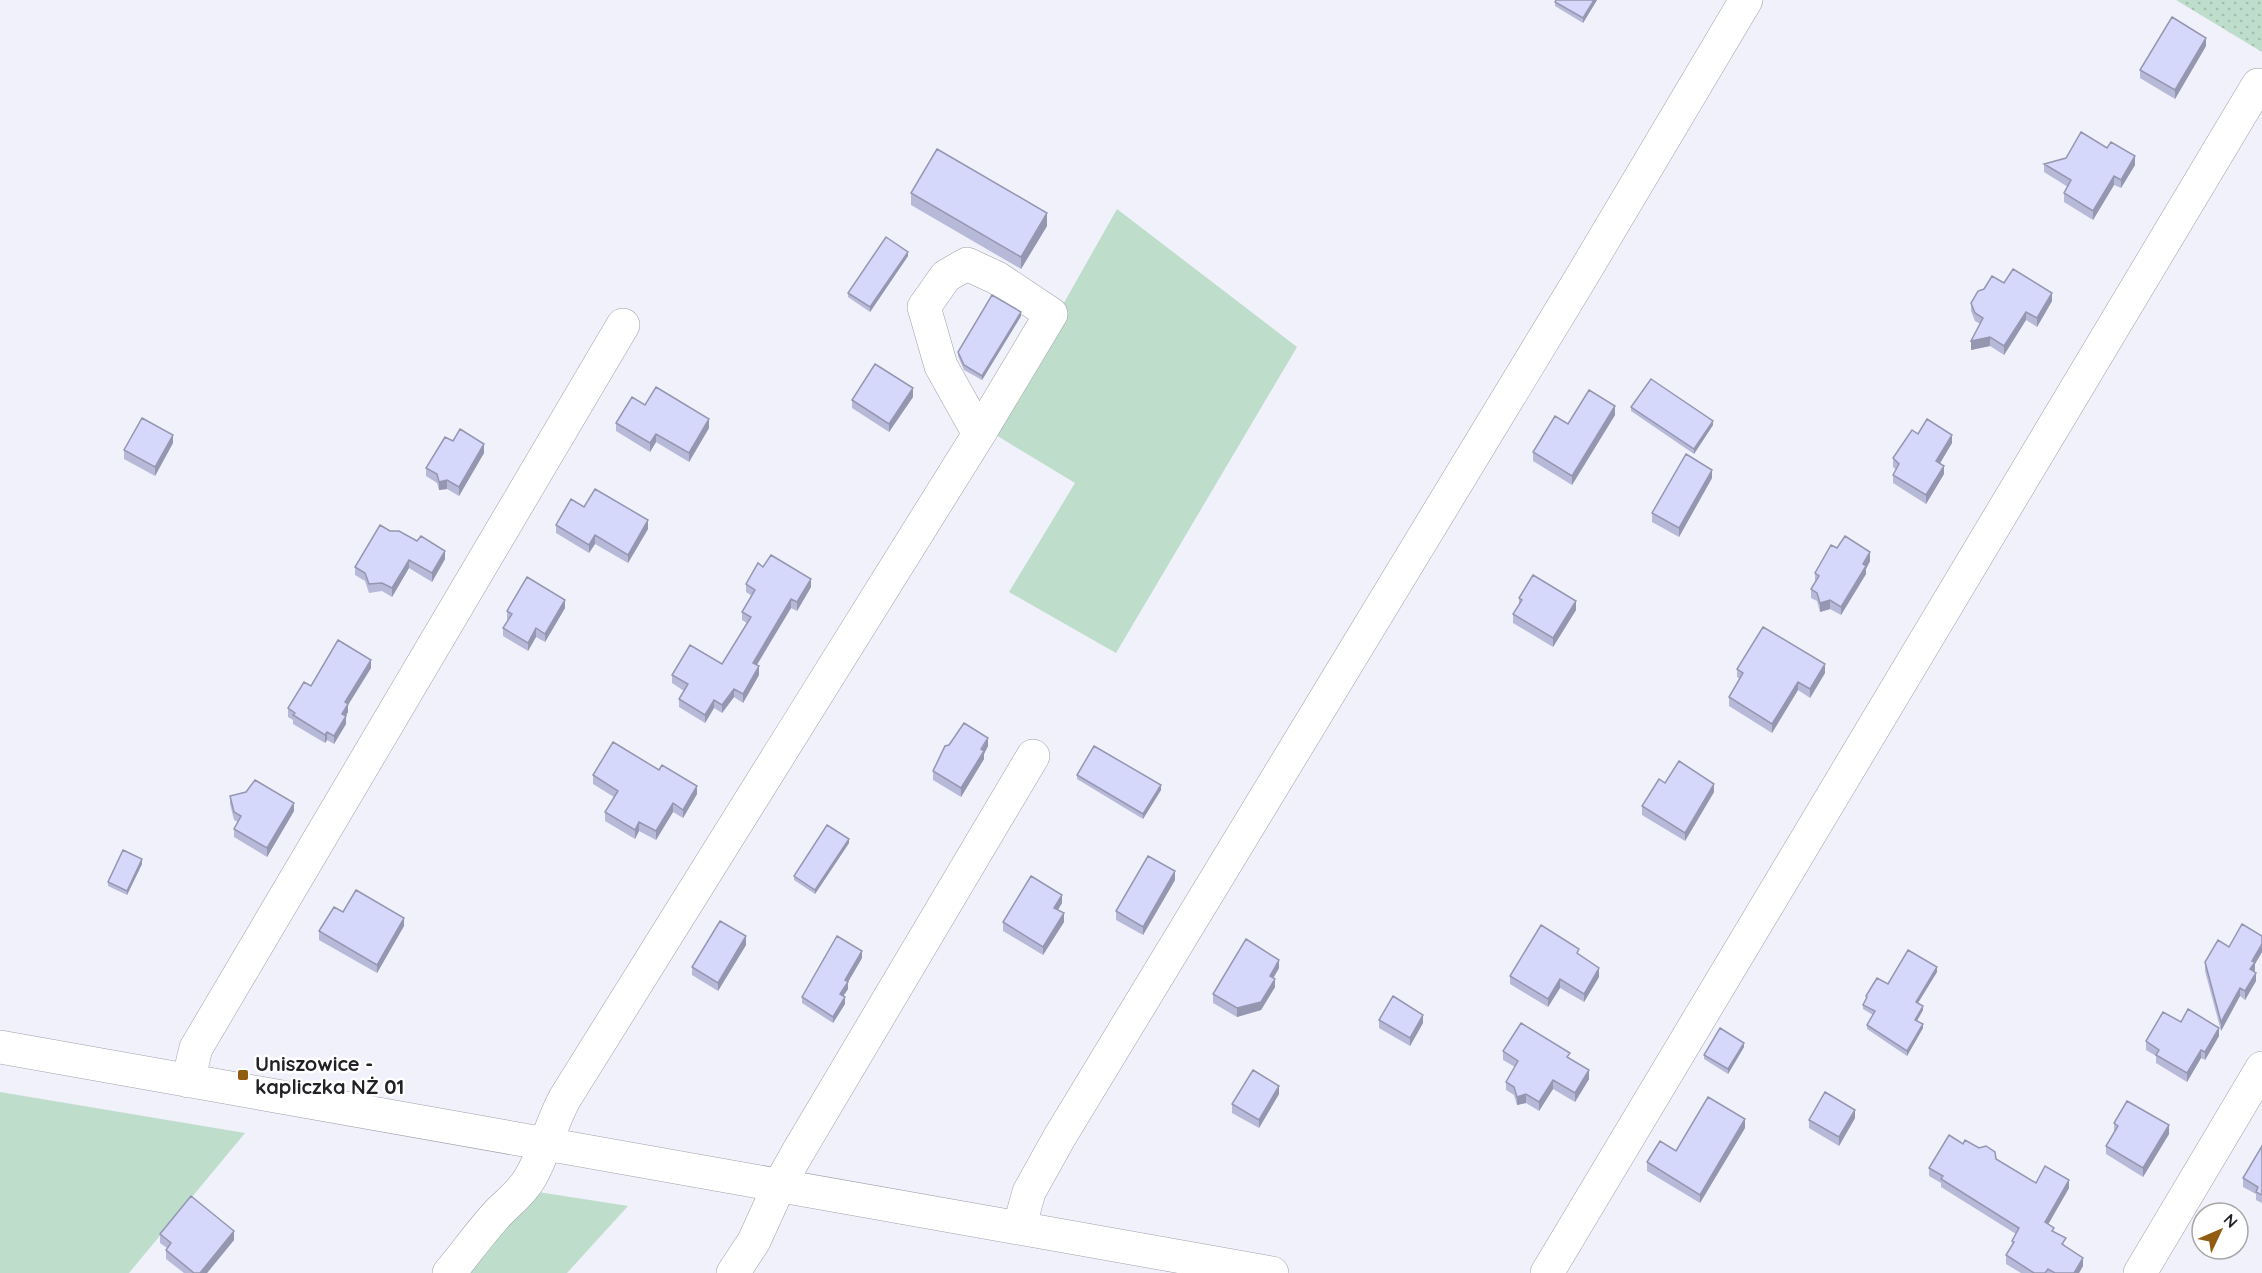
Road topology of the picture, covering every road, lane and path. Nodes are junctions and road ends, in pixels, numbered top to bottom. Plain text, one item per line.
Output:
1 (1746, 0) edge
2 (2258, 85) dead end
3 (623, 325) dead end
4 (979, 434) junction
5 (1033, 756) dead end
6 (0, 1047) edge
7 (2262, 1068) edge
8 (188, 1081) junction
9 (546, 1144) junction
10 (779, 1186) junction
11 (1018, 1228) junction
12 (449, 1273) edge
13 (733, 1273) edge
14 (1272, 1273) edge
15 (1547, 1273) edge
16 (2140, 1273) edge

1 - 11 street
2 - 15 street
3 - 8 street
4 - 4 street
4 - 9 street
5 - 10 street
6 - 8 street
7 - 16 street
8 - 9 street
9 - 10 street
9 - 12 street
10 - 11 street
10 - 13 street
11 - 14 street

